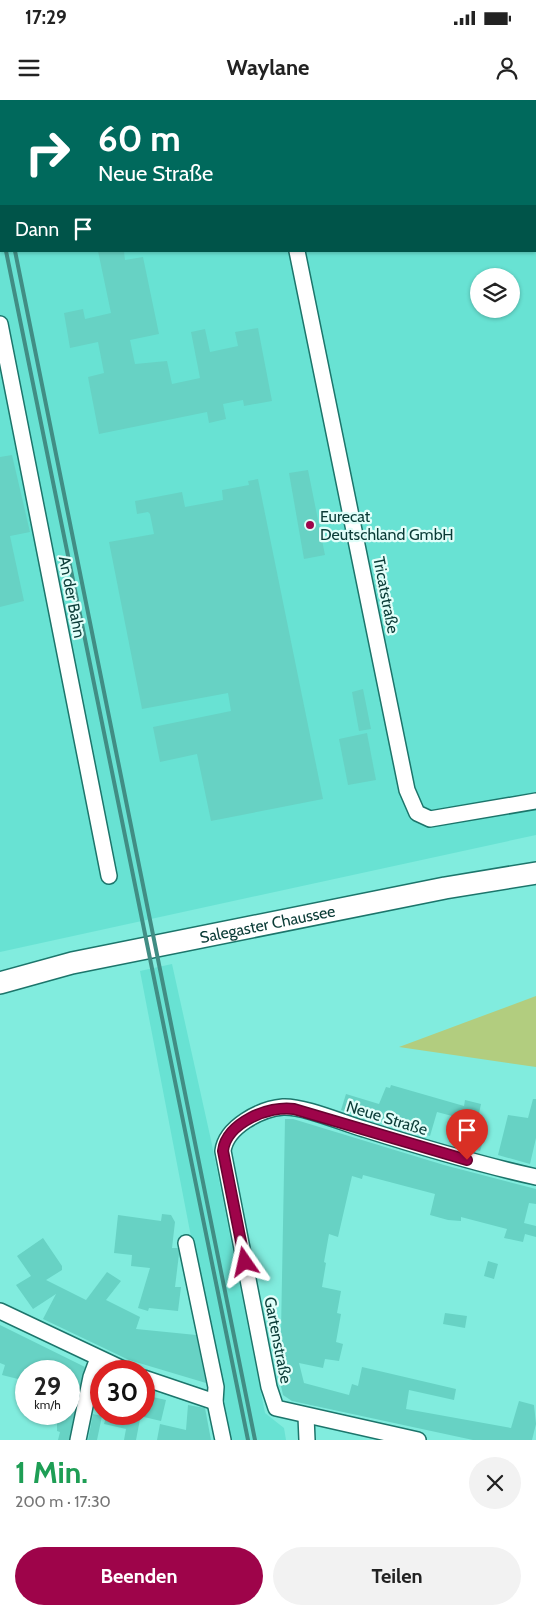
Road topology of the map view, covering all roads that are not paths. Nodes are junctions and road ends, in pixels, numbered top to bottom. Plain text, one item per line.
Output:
1 (297, 252) edge
2 (0, 324) edge
3 (536, 801) edge
4 (536, 873) edge
5 (109, 876) dead end
6 (0, 983) edge
7 (231, 1132) joint
8 (536, 1177) edge
9 (186, 1244) dead end
10 (0, 1311) edge
11 (98, 1358) junction
12 (102, 1360) edge
13 (155, 1382) edge
14 (215, 1402) junction
15 (306, 1416) junction
16 (78, 1440) edge
17 (223, 1440) edge
18 (307, 1440) edge
19 (418, 1440) edge

1 - 3 street, Tricatstraße
2 - 5 street, An der Bahn
4 - 6 main road, Salegaster Chaussee
7 - 8 street, Neue Straße
7 - 15 street, Gartenstraße
9 - 14 street
10 - 11 street
11 - 12 street
11 - 16 street
13 - 14 street
14 - 17 street
15 - 18 street
15 - 19 street

